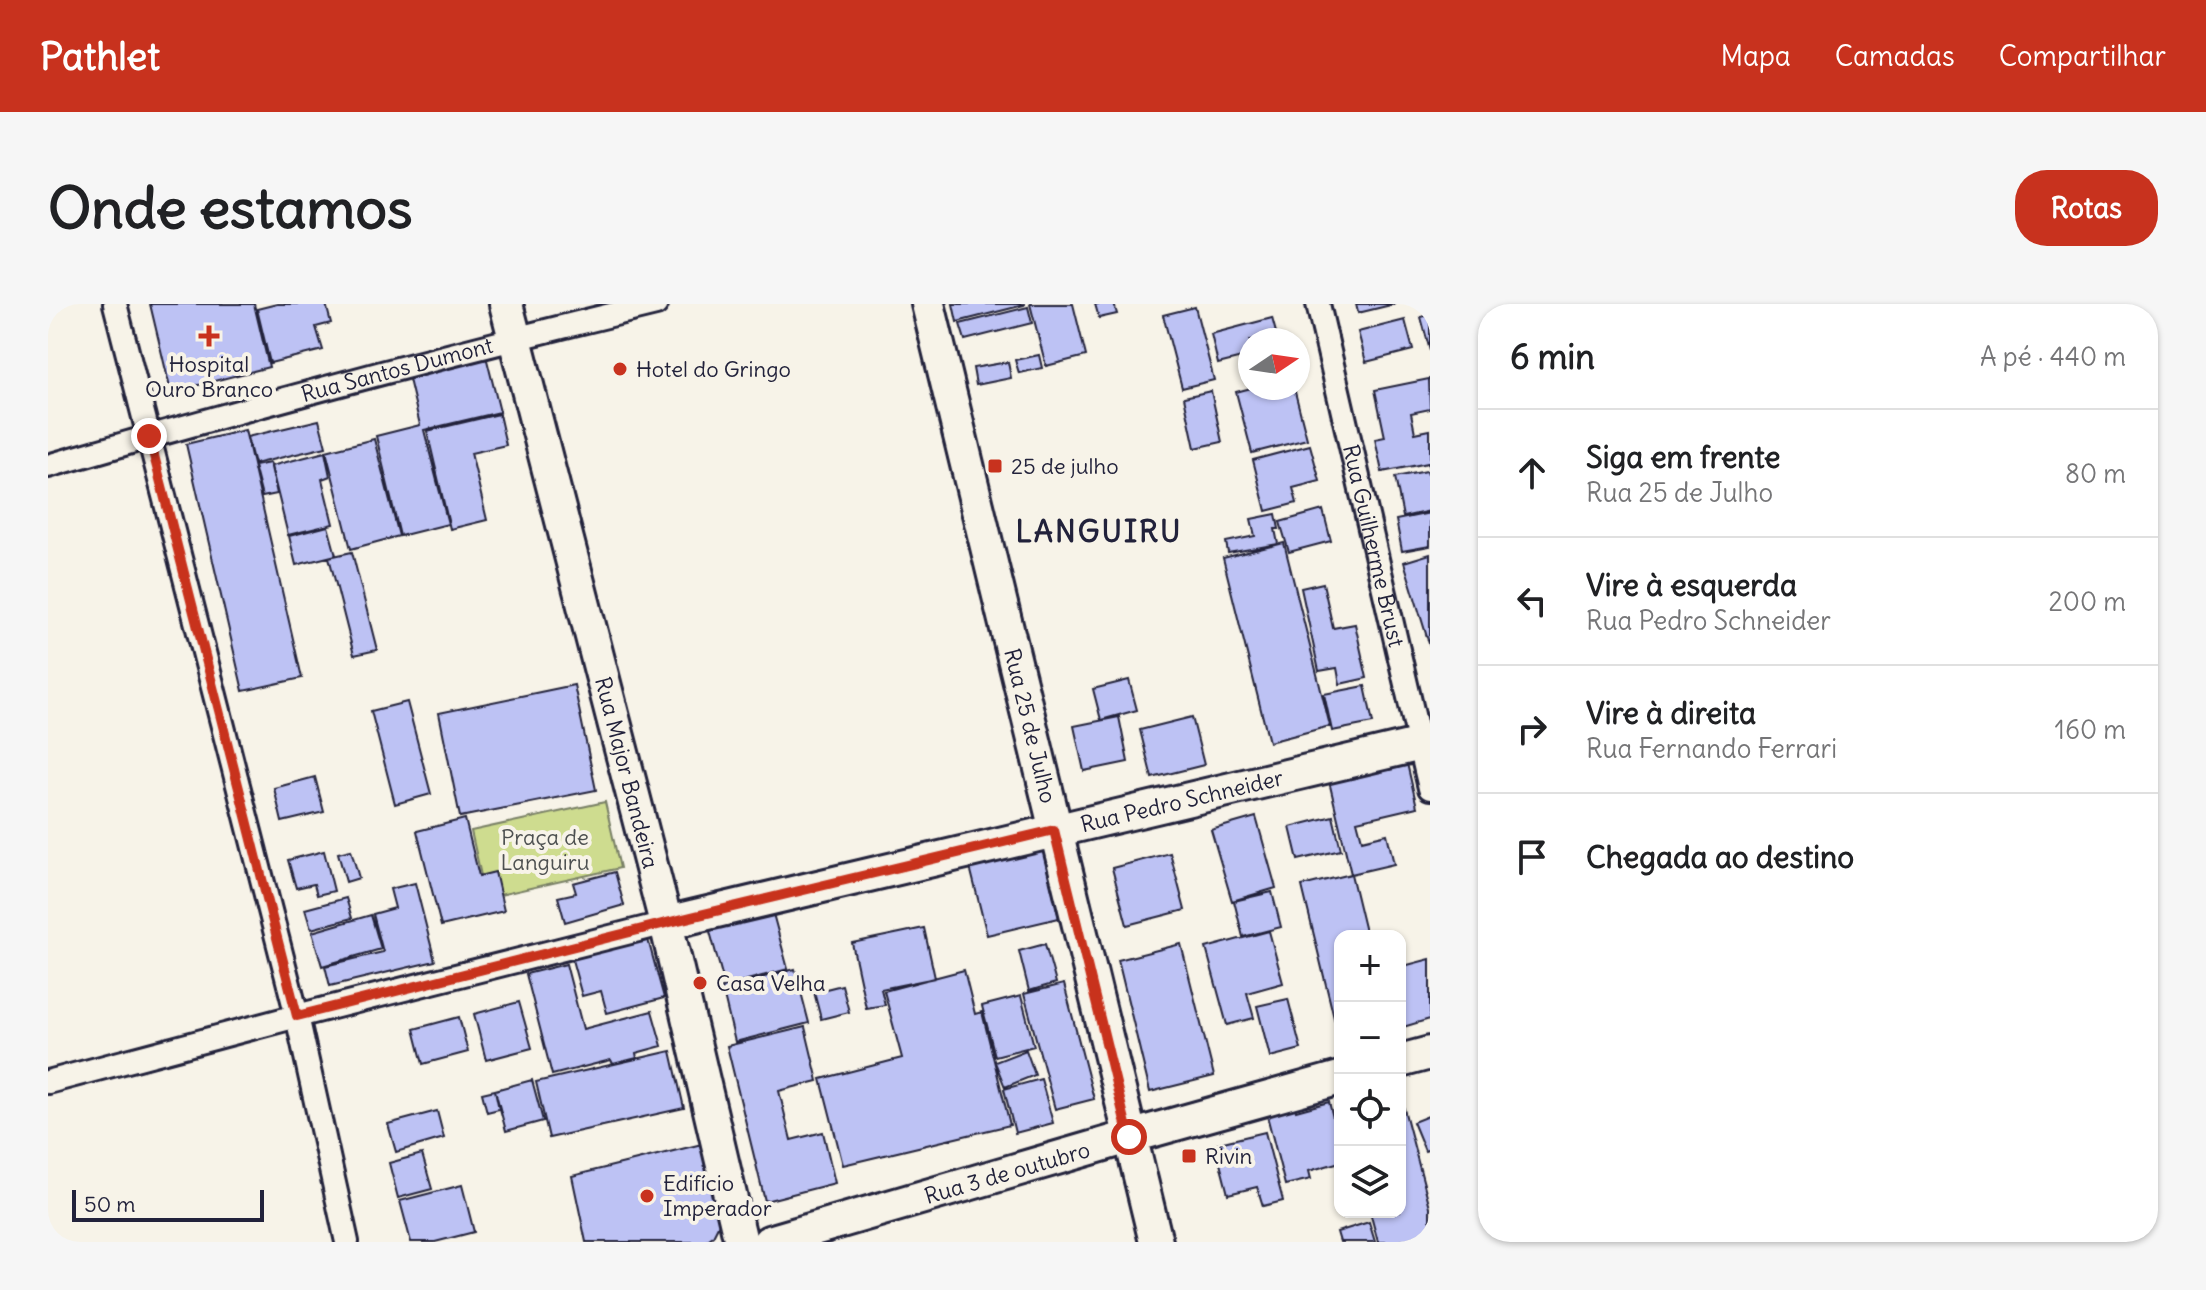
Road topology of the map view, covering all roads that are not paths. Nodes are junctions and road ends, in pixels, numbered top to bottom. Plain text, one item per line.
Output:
1 (115, 304) edge
2 (506, 304) edge
3 (656, 304) edge
4 (928, 304) edge
5 (1318, 304) edge
6 (515, 338) junction
7 (149, 436) junction
8 (48, 466) edge
9 (1424, 743) edge
10 (1430, 788) edge
11 (1054, 830) junction
12 (666, 923) junction
13 (297, 1016) junction
14 (1430, 1053) edge
15 (1406, 1059) edge
16 (1334, 1080) edge
17 (48, 1082) edge
18 (1129, 1137) junction
19 (347, 1242) edge
20 (741, 1242) edge
21 (769, 1242) edge
22 (1156, 1242) edge

1 - 7 street
2 - 6 main road, Rua Major Bandeira
3 - 6 street, Rua Santos Dumont
4 - 11 main road, Rua 25 de Julho
5 - 9 street, Rua Guilherme Brust
6 - 7 street, Rua Santos Dumont
6 - 12 main road, Rua Major Bandeira
7 - 8 street, Rua Santos Dumont
7 - 13 street
9 - 10 street, Rua Guilherme Brust
9 - 11 main road, Rua Pedro Schneider
11 - 12 main road, Rua Pedro Schneider
11 - 18 main road, Rua 25 de Julho
12 - 13 street, Rua Pedro Schneider
12 - 20 main road, Rua Major Bandeira
13 - 17 street, Rua Pedro Schneider
13 - 19 street
14 - 15 main road
16 - 18 main road, Rua 3 de outubro
18 - 21 main road, Rua 3 de outubro
18 - 22 main road, Rua 25 de Julho

